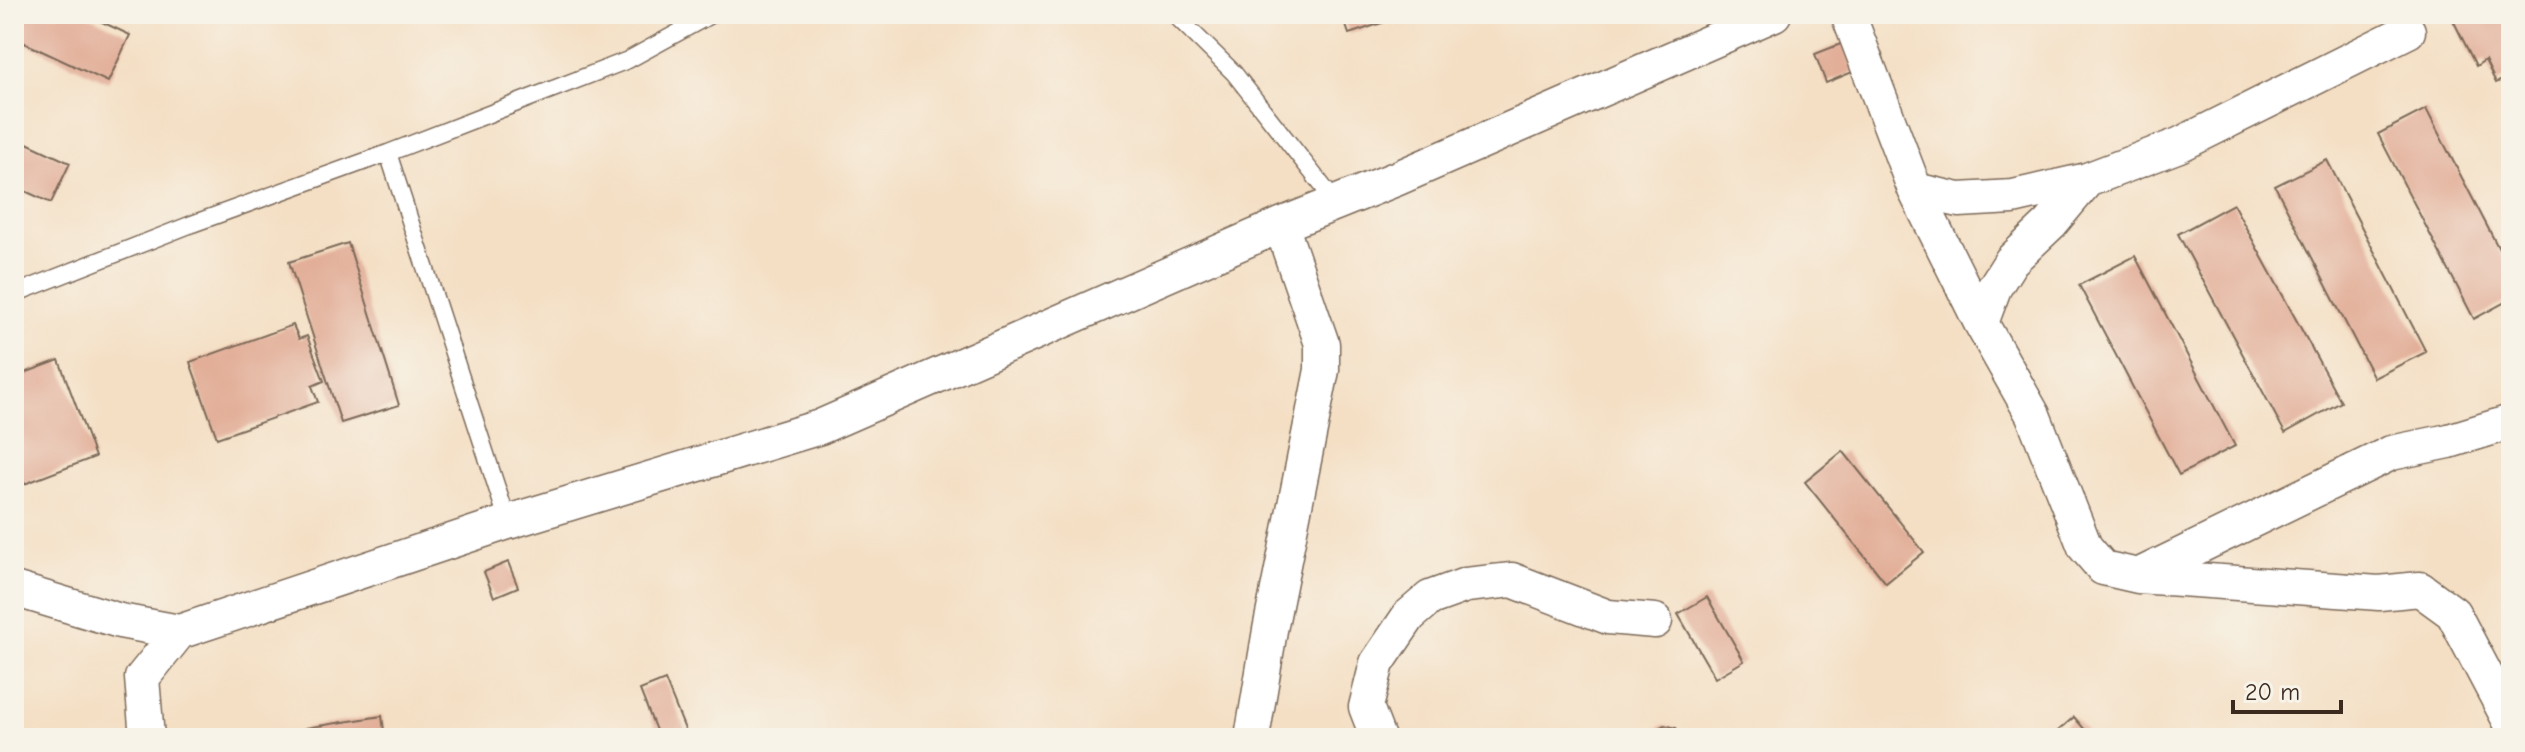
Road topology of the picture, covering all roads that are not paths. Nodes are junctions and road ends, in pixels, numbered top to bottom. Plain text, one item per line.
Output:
1 (712, 14) edge
2 (1174, 14) edge
3 (1774, 14) edge
4 (1848, 14) edge
5 (2408, 31) dead end
6 (388, 153) junction
7 (2087, 180) junction
8 (1915, 190) junction
9 (1336, 203) junction
10 (1281, 225) junction
11 (14, 294) edge
12 (1981, 323) junction
13 (2511, 422) edge
14 (508, 522) junction
15 (2138, 576) junction
16 (14, 589) edge
17 (1655, 621) dead end
18 (179, 632) junction
19 (2511, 723) edge
20 (147, 738) edge
21 (1252, 738) edge
22 (1378, 738) edge

1 - 6 lane
2 - 9 lane
3 - 9 street
4 - 8 street
5 - 7 street
6 - 11 lane
6 - 14 lane
7 - 8 street
7 - 12 street
8 - 12 street
9 - 10 street
10 - 14 street
10 - 21 street
12 - 15 street
13 - 15 street
14 - 18 street
15 - 19 street
16 - 18 street
17 - 22 street
18 - 20 street

